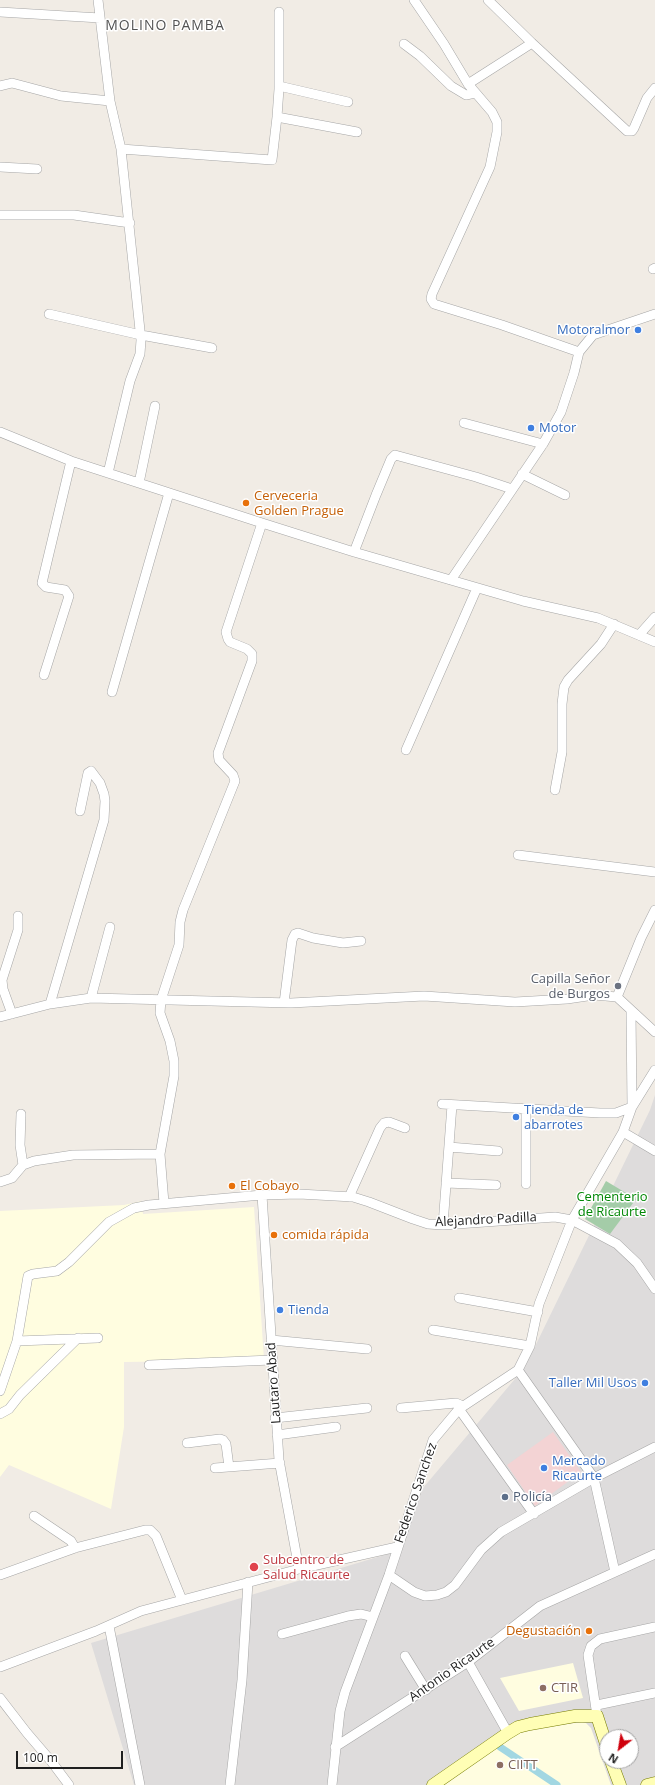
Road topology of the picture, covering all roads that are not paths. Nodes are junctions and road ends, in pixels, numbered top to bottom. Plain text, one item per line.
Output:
1 (98, 0) edge
2 (488, 0) edge
3 (418, 1) edge
4 (0, 12) edge
5 (279, 12) dead end
6 (100, 18) junction
7 (532, 43) junction
8 (404, 44) dead end
9 (468, 84) junction
10 (0, 86) edge
11 (279, 86) junction
12 (655, 88) edge
13 (475, 93) junction
14 (110, 101) junction
15 (348, 102) dead end
16 (277, 117) junction
17 (356, 132) dead end
18 (121, 149) junction
19 (0, 167) edge
20 (36, 169) dead end
21 (0, 215) edge
22 (130, 223) junction
23 (49, 314) dead end
24 (655, 314) edge
25 (141, 335) junction
26 (212, 348) dead end
27 (579, 352) junction
28 (155, 406) dead end
29 (464, 423) dead end
30 (0, 432) edge
31 (543, 444) junction
32 (71, 461) junction
33 (108, 473) junction
34 (522, 474) junction
35 (139, 483) junction
36 (512, 489) junction
37 (170, 493) junction
38 (565, 494) dead end
39 (262, 523) junction
40 (354, 552) junction
41 (451, 580) junction
42 (478, 588) junction
43 (655, 617) edge
44 (614, 624) junction
45 (639, 635) junction
46 (655, 642) edge
47 (44, 674) dead end
48 (112, 692) dead end
49 (406, 750) dead end
50 (555, 790) dead end
51 (80, 811) dead end
52 (518, 855) dead end
53 (655, 872) edge
54 (655, 910) edge
55 (18, 916) dead end
56 (110, 927) dead end
57 (361, 941) dead end
58 (617, 997) junction
59 (91, 998) junction
60 (161, 1000) junction
61 (284, 1003) junction
62 (50, 1004) junction
63 (631, 1012) junction
64 (12, 1014) junction
65 (0, 1017) edge
66 (655, 1032) edge
67 (655, 1070) edge
68 (442, 1104) dead end
69 (452, 1105) junction
70 (632, 1107) junction
71 (526, 1109) junction
72 (21, 1114) dead end
73 (405, 1128) dead end
74 (623, 1132) junction
75 (449, 1147) junction
76 (498, 1151) dead end
77 (655, 1152) edge
78 (160, 1154) junction
79 (24, 1165) junction
80 (0, 1182) edge
81 (446, 1183) junction
82 (526, 1184) dead end
83 (496, 1185) dead end
84 (262, 1195) junction
85 (349, 1197) junction
86 (164, 1203) junction
87 (572, 1220) junction
88 (443, 1225) junction
89 (655, 1289) edge
90 (459, 1298) dead end
91 (538, 1312) junction
92 (433, 1330) dead end
93 (78, 1338) junction
94 (98, 1338) dead end
95 (271, 1340) junction
96 (17, 1341) junction
97 (530, 1346) junction
98 (367, 1349) dead end
99 (272, 1360) junction
100 (149, 1365) dead end
101 (518, 1370) junction
102 (0, 1391) edge
103 (461, 1407) junction
104 (367, 1408) dead end
105 (401, 1408) dead end
106 (0, 1414) edge
107 (276, 1418) junction
108 (336, 1427) dead end
109 (277, 1434) junction
110 (187, 1443) dead end
111 (655, 1447) edge
112 (280, 1463) junction
113 (229, 1467) junction
114 (215, 1468) dead end
115 (594, 1478) junction
116 (534, 1514) junction
117 (34, 1516) dead end
118 (75, 1548) junction
119 (397, 1548) junction
120 (655, 1554) edge
121 (299, 1569) junction
122 (615, 1572) junction
123 (0, 1575) edge
124 (389, 1575) junction
125 (248, 1582) junction
126 (182, 1600) junction
127 (373, 1617) junction
128 (109, 1626) junction
129 (655, 1627) edge
130 (282, 1634) dead end
131 (405, 1656) dead end
132 (468, 1662) junction
133 (0, 1667) edge
134 (426, 1690) junction
135 (655, 1693) edge
136 (0, 1698) edge
137 (597, 1710) junction
138 (602, 1729) edge
139 (508, 1733) junction
140 (335, 1747) junction
141 (614, 1769) edge
142 (655, 1783) edge
143 (69, 1785) edge
144 (140, 1785) edge
145 (230, 1785) edge
146 (332, 1785) edge
147 (433, 1785) edge
148 (620, 1785) edge
149 (647, 1785) edge

1 - 6 street
2 - 7 street
3 - 9 street
4 - 6 street
5 - 11 street
6 - 14 street
7 - 9 street
7 - 12 street
8 - 13 street
9 - 13 street
10 - 14 street
11 - 15 street
11 - 16 street
13 - 27 street
14 - 18 street
16 - 17 street
16 - 18 street
18 - 22 street
19 - 20 street
21 - 22 street
22 - 25 street
23 - 25 street
24 - 27 street
25 - 26 street
25 - 33 street
27 - 31 street
28 - 35 street
29 - 31 street
30 - 32 street
31 - 34 street
32 - 33 street
32 - 47 street
33 - 35 street
34 - 36 street
34 - 38 street
35 - 37 street
36 - 40 street
36 - 41 street
37 - 39 street
37 - 48 street
39 - 40 street
39 - 60 street
40 - 41 street
41 - 42 street
42 - 44 street
42 - 49 street
43 - 45 street
44 - 45 street
44 - 50 street
45 - 46 street
51 - 62 street
52 - 53 street
54 - 58 street
55 - 64 street
56 - 59 street
57 - 61 street
58 - 61 street
58 - 63 street
59 - 60 street
59 - 62 street
60 - 61 street
60 - 78 street
62 - 64 street
63 - 66 street
63 - 70 street
64 - 65 street
67 - 70 street
68 - 69 street
69 - 71 street
69 - 75 street
70 - 71 street
70 - 74 street
71 - 82 street
72 - 79 street
73 - 85 street
74 - 77 street
74 - 87 street
75 - 76 street
75 - 81 street
78 - 79 street
78 - 86 street
79 - 80 street
81 - 83 street
81 - 88 street
84 - 85 street, Alejandro Padilla
84 - 86 street, Alejandro Padilla
84 - 95 street, Lautaro Abad
85 - 88 street, Alejandro Padilla
86 - 96 street, Alejandro Padilla
87 - 88 street, Alejandro Padilla
87 - 89 street, Alejandro Padilla
87 - 91 street
90 - 91 street
91 - 97 street
92 - 97 street
93 - 94 street
93 - 96 street
93 - 106 street
95 - 98 street
95 - 99 street, Lautaro Abad
96 - 102 street
97 - 101 street
99 - 100 street
99 - 107 street, Lautaro Abad
101 - 103 street, Federico Sanchez
101 - 115 street
103 - 105 street
103 - 116 street
103 - 119 street, Federico Sanchez
104 - 107 street
107 - 109 street, Lautaro Abad
108 - 109 street
109 - 112 street, Lautaro Abad
110 - 113 street
111 - 115 street
112 - 113 street
112 - 121 street, Lautaro Abad
113 - 114 street
115 - 116 street
115 - 122 street
116 - 124 street
117 - 118 street
118 - 123 street
118 - 126 street
119 - 121 street
119 - 124 street, Federico Sanchez
120 - 122 street, Antonio Ricaurte
121 - 125 street
122 - 132 street, Antonio Ricaurte
124 - 127 street, Federico Sanchez
125 - 126 street
125 - 145 street
126 - 128 street
127 - 130 street
127 - 140 street, Federico Sanchez
128 - 133 street
128 - 144 street
129 - 137 street
131 - 134 street
132 - 134 street, Antonio Ricaurte
132 - 139 street
134 - 140 street, Antonio Ricaurte
135 - 137 street
136 - 143 street
137 - 138 main road
137 - 139 main road
139 - 147 main road
140 - 146 street, Federico Sanchez
141 - 148 main road
142 - 149 main road

